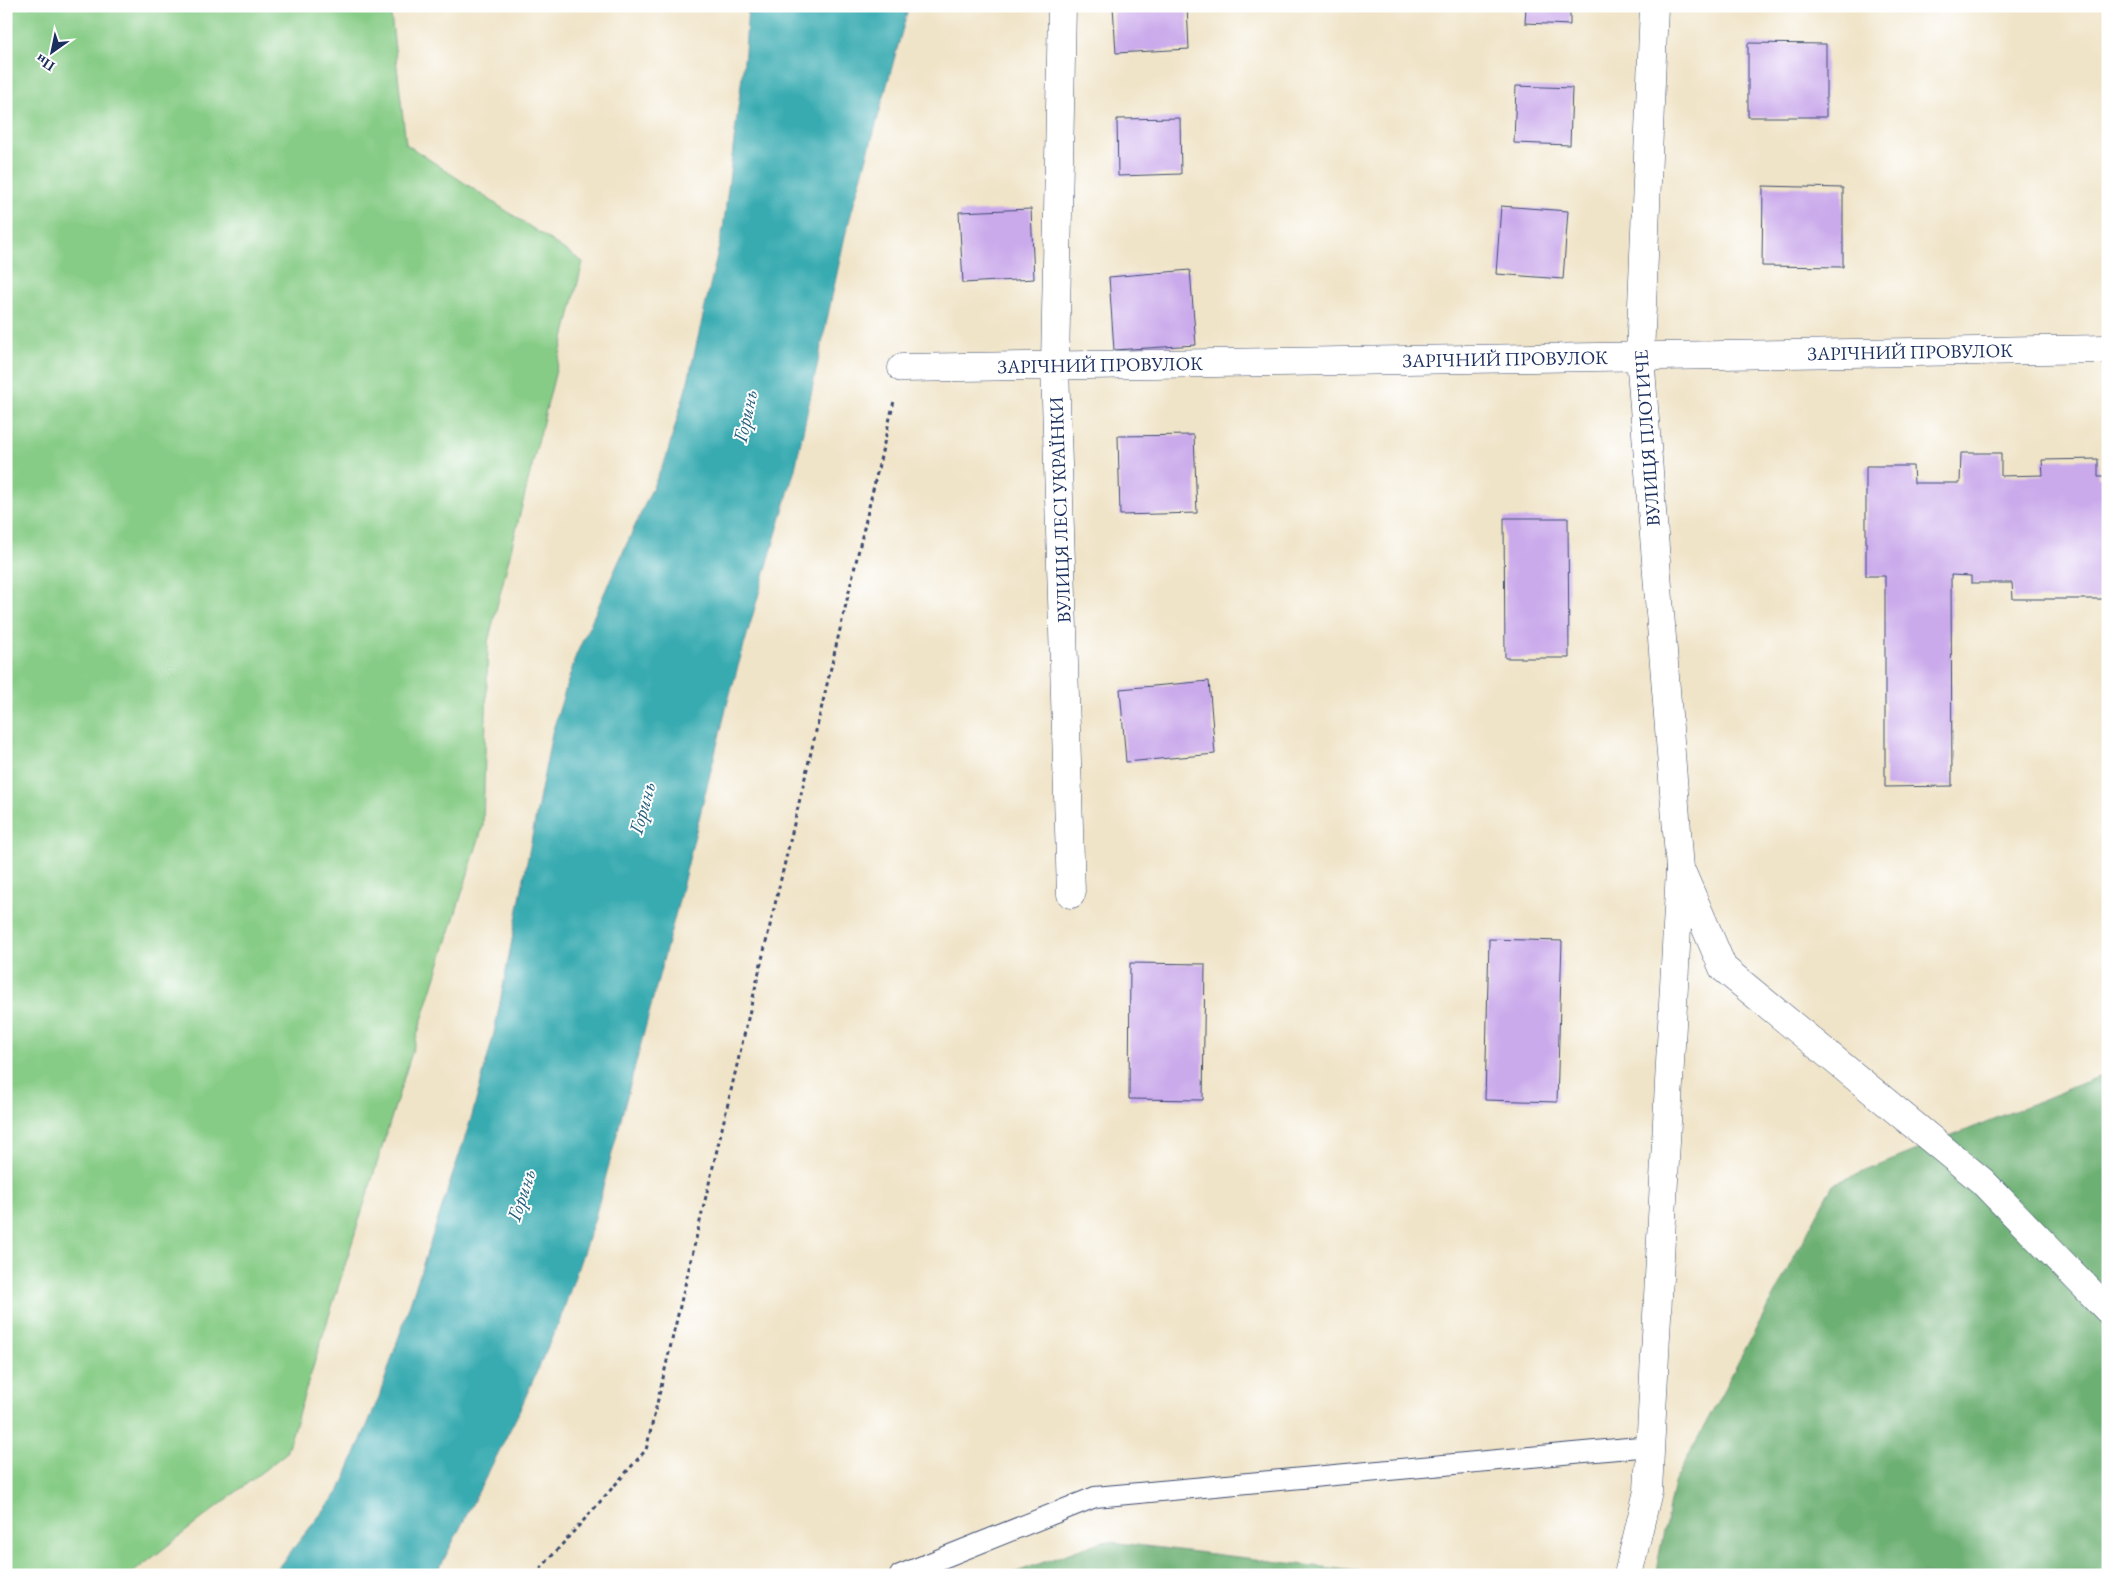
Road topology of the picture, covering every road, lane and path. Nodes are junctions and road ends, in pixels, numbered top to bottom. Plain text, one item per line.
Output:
1 (1062, 6) edge
2 (1654, 6) edge
3 (2108, 349) edge
4 (1640, 356) junction
5 (1055, 366) junction
6 (902, 368) joint
7 (1680, 869) junction
8 (1071, 894) dead end
9 (2108, 1310) edge
10 (1650, 1446) junction
11 (535, 1575) edge
12 (900, 1575) edge
13 (1628, 1575) edge

1 - 5 street, ВУЛИЦЯ ЛЕСІ УКРАЇНКИ
2 - 4 street, ВУЛИЦЯ ПЛОТИЧЕ
3 - 4 street, ЗАРІЧНИЙ ПРОВУЛОК
4 - 5 street, ЗАРІЧНИЙ ПРОВУЛОК
4 - 7 street, ВУЛИЦЯ ПЛОТИЧЕ
5 - 6 street, ЗАРІЧНИЙ ПРОВУЛОК
5 - 8 street, ВУЛИЦЯ ЛЕСІ УКРАЇНКИ
6 - 11 path
7 - 9 street
7 - 10 street
10 - 12 lane
10 - 13 street

